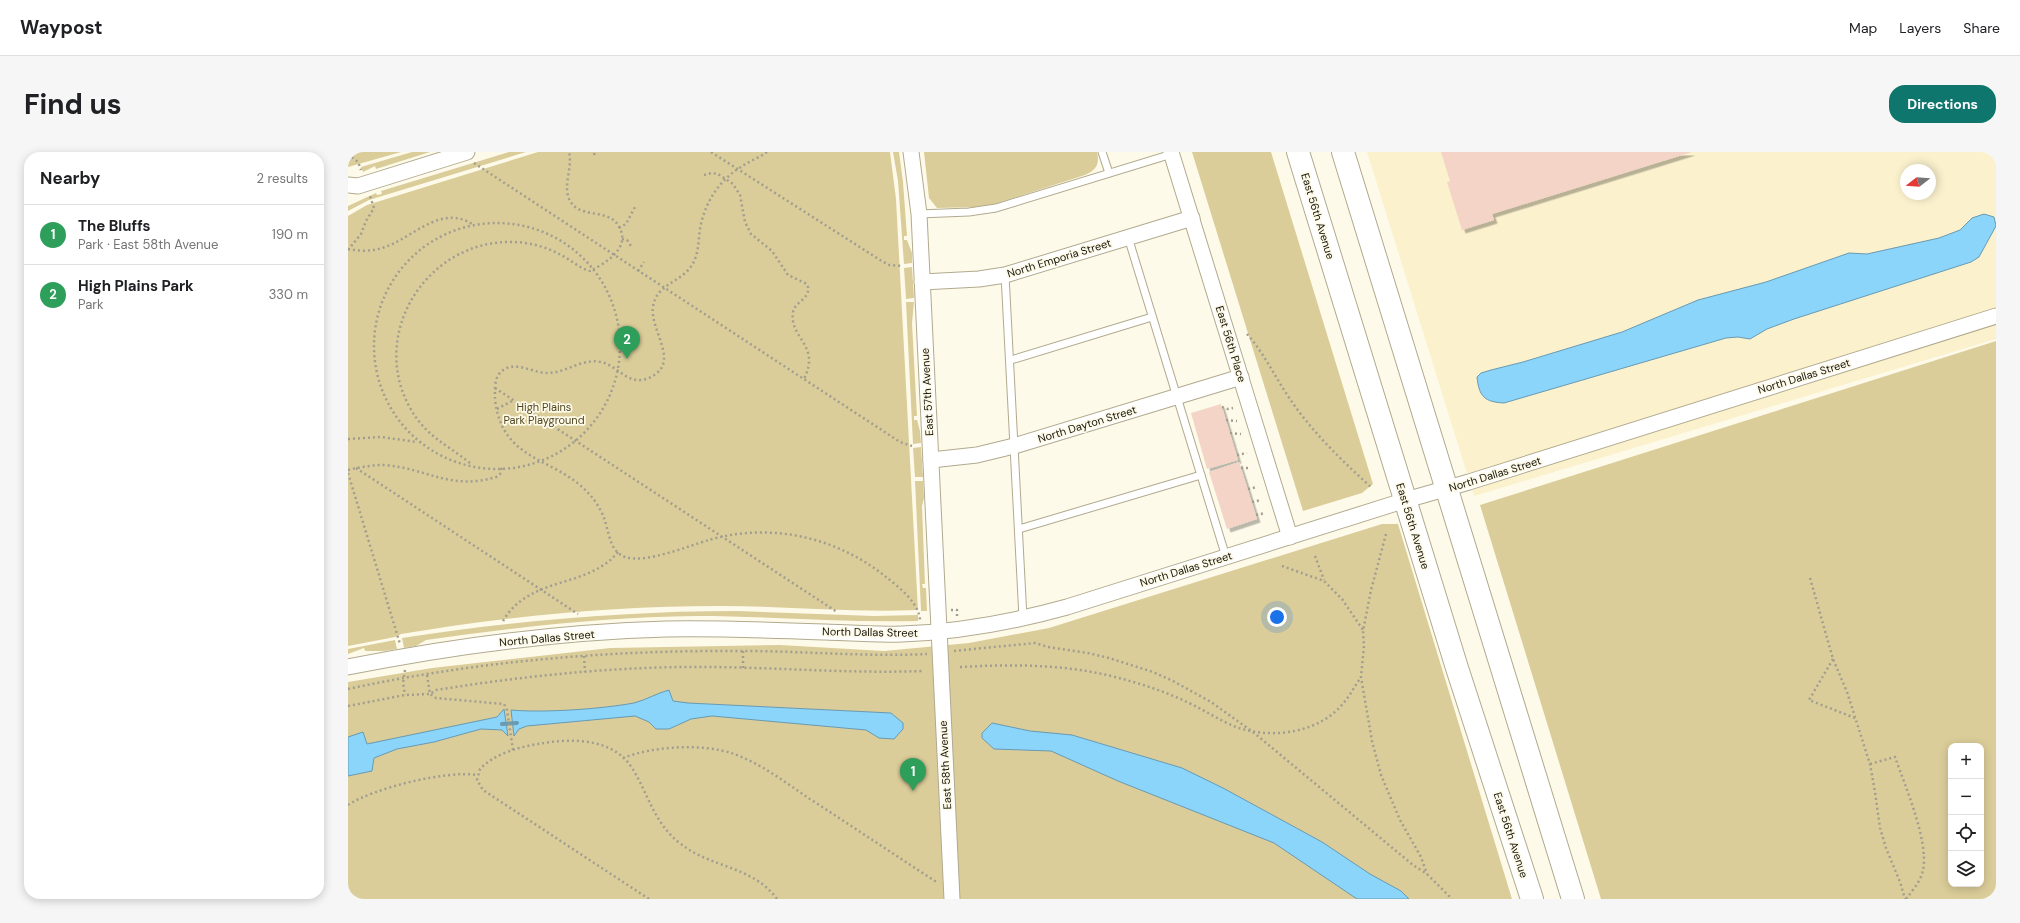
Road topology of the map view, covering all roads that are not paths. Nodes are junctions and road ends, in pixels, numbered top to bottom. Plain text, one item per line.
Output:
1 (911, 152) edge
2 (1102, 152) edge
3 (1298, 152) edge
4 (1343, 152) edge
5 (1172, 153) edge
6 (471, 158) edge
7 (1109, 173) junction
8 (357, 187) edge
9 (919, 214) junction
10 (1192, 218) junction
11 (1128, 238) junction
12 (1005, 275) junction
13 (922, 282) junction
14 (1996, 316) edge
15 (1152, 317) junction
16 (1010, 360) junction
17 (1241, 377) junction
18 (1177, 396) junction
19 (1014, 446) junction
20 (931, 460) junction
21 (1201, 475) junction
22 (1447, 489) junction
23 (1406, 500) junction
24 (1020, 529) junction
25 (1290, 537) junction
26 (1226, 557) junction
27 (1023, 618) junction
28 (939, 632) junction
29 (348, 667) edge
30 (1570, 892) edge
31 (1532, 898) edge
32 (952, 899) edge

1 - 9 street, East 57th Avenue
2 - 7 lane
3 - 23 main road, East 56th Avenue
4 - 22 main road
5 - 7 lane
5 - 10 street, East 56th Place
6 - 8 street
7 - 9 lane
9 - 13 street, East 57th Avenue
10 - 11 street, North Emporia Street
10 - 17 street, East 56th Place
11 - 12 street, North Emporia Street
11 - 15 lane
12 - 13 street, North Emporia Street
12 - 16 lane
13 - 20 street, East 57th Avenue
14 - 22 street, North Dallas Street
15 - 16 lane
15 - 18 lane
16 - 19 lane
17 - 18 street, North Dayton Street
17 - 25 street, East 56th Place
18 - 19 street, North Dayton Street
18 - 21 lane
19 - 20 street, North Dayton Street
19 - 24 lane
20 - 28 street, East 57th Avenue
21 - 24 lane
21 - 26 lane
22 - 23 street, North Dallas Street
22 - 30 main road
23 - 25 street, North Dallas Street
23 - 31 main road, East 56th Avenue
24 - 27 lane
25 - 26 street, North Dallas Street
26 - 27 street, North Dallas Street
27 - 28 street, North Dallas Street
28 - 29 street, North Dallas Street
28 - 32 street, East 58th Avenue

